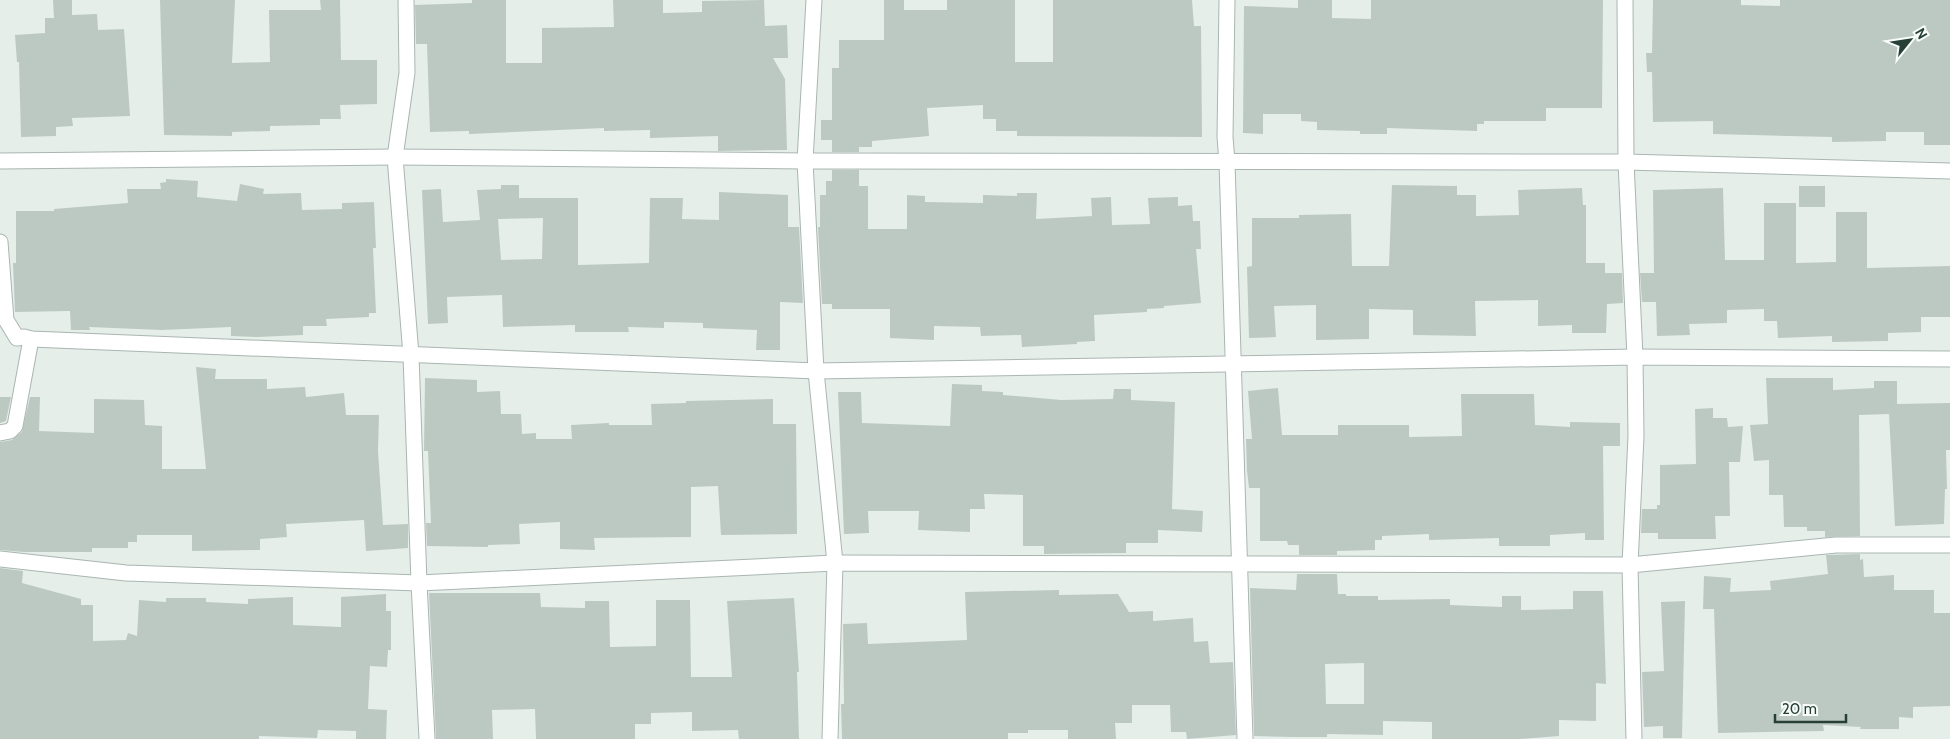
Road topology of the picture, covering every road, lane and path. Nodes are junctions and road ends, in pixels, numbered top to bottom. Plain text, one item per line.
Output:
1 (406, 0) edge
2 (814, 0) edge
3 (1227, 0) edge
4 (1624, 0) edge
5 (395, 157) junction
6 (0, 161) edge
7 (805, 161) junction
8 (1228, 162) junction
9 (1626, 162) junction
10 (1950, 172) edge
11 (0, 242) edge
12 (31, 339) junction
13 (411, 355) junction
14 (1635, 357) junction
15 (1950, 358) edge
16 (1233, 365) junction
17 (816, 371) junction
18 (0, 433) edge
19 (1950, 545) edge
20 (0, 559) edge
21 (835, 563) junction
22 (1630, 564) junction
23 (1240, 565) junction
24 (418, 583) junction
25 (427, 739) edge
26 (830, 739) edge
27 (1245, 739) edge
28 (1634, 739) edge

1 - 5 street
2 - 7 street
3 - 8 street
4 - 9 street
5 - 6 street
5 - 7 street
5 - 13 street
7 - 8 street
7 - 17 street
8 - 9 street
8 - 16 street
9 - 10 street
9 - 14 street
11 - 12 street
12 - 13 street
12 - 18 street
13 - 17 street
13 - 24 street
14 - 15 street
14 - 16 street
14 - 22 street
16 - 17 street
16 - 23 street
17 - 21 street
19 - 22 street
20 - 24 street
21 - 23 street
21 - 24 street
21 - 26 street
22 - 23 street
22 - 28 street
23 - 27 street
24 - 25 street

